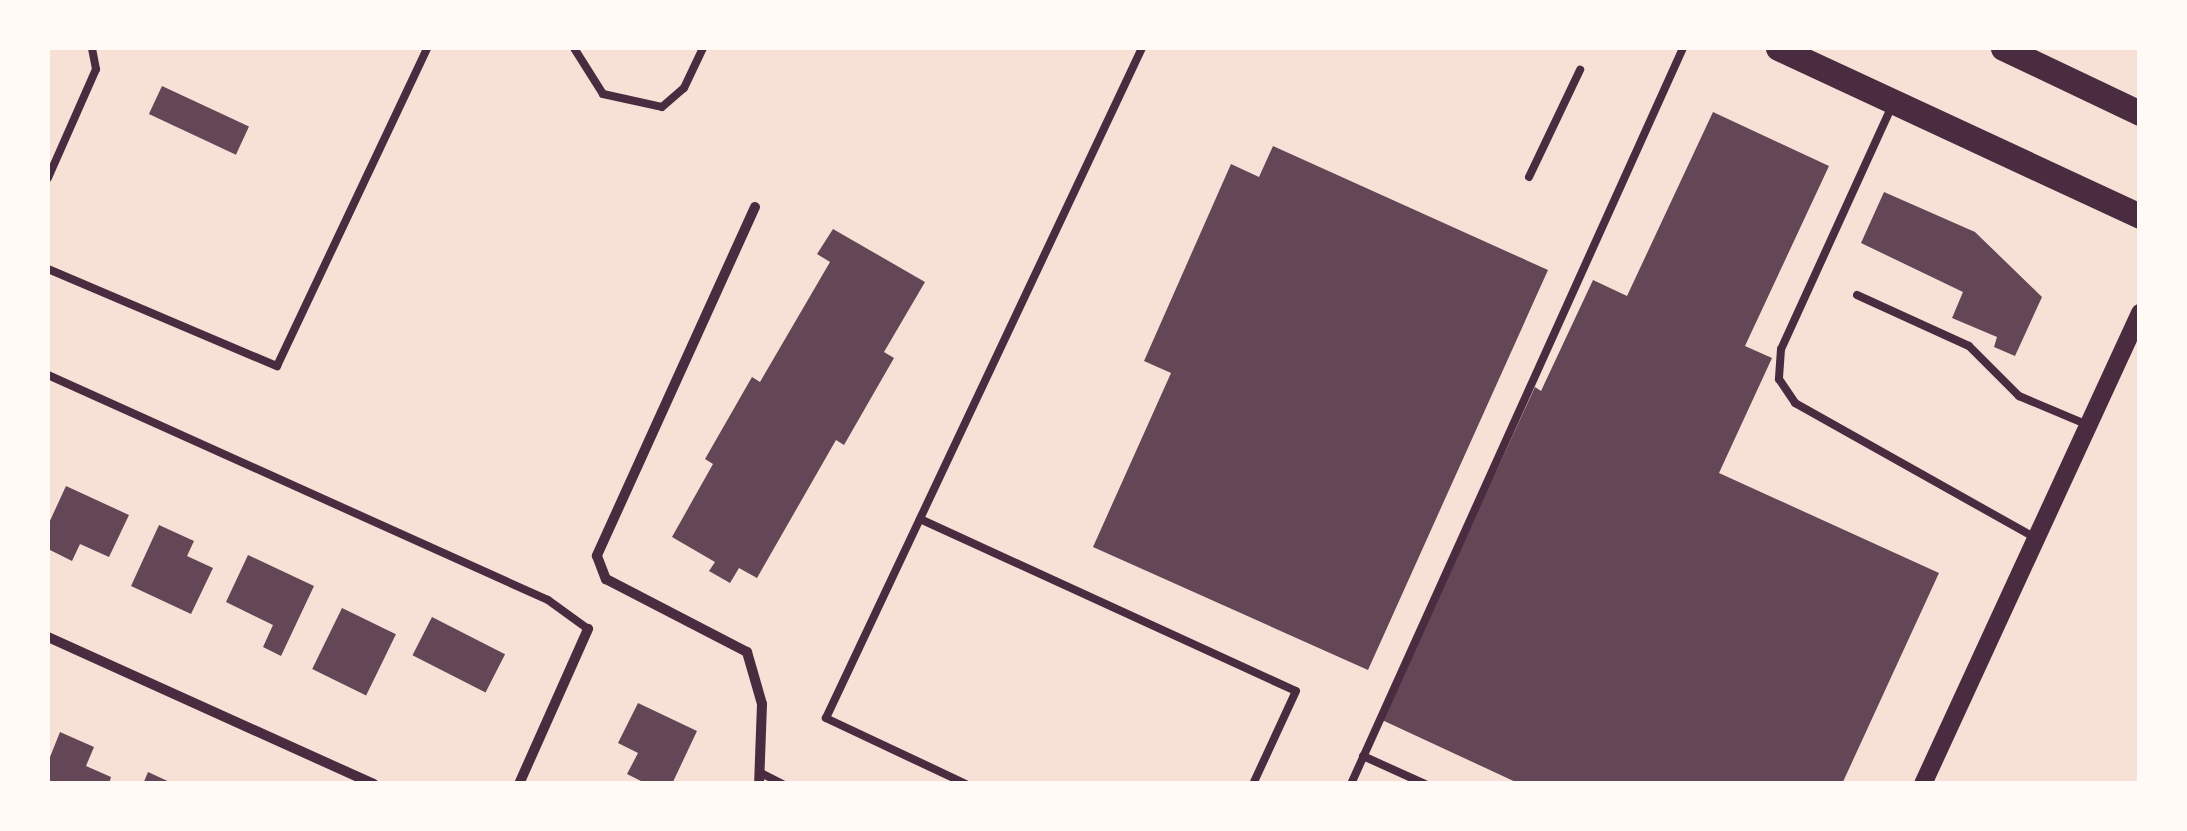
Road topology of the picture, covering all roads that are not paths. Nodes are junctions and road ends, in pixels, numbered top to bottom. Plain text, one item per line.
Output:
1 (92, 48) edge
2 (427, 48) edge
3 (574, 48) edge
4 (703, 48) edge
5 (1142, 48) edge
6 (1683, 48) edge
7 (1778, 48) edge
8 (2003, 48) edge
9 (1580, 70) dead end
10 (1893, 102) junction
11 (2140, 113) edge
12 (48, 178) edge
13 (1529, 178) dead end
14 (755, 207) dead end
15 (2140, 216) edge
16 (48, 269) edge
17 (1857, 294) dead end
18 (2140, 314) edge
19 (48, 374) edge
20 (2088, 426) junction
21 (920, 519) junction
22 (2036, 538) junction
23 (588, 629) joint
24 (48, 637) edge
25 (1363, 756) junction
26 (761, 779) edge
27 (373, 784) edge
28 (519, 784) edge
29 (782, 784) edge
30 (966, 784) edge
31 (1253, 784) edge
32 (1350, 784) edge
33 (1425, 784) edge
34 (1923, 784) edge

1 - 12 lane
2 - 16 lane
3 - 4 lane
5 - 21 lane
6 - 25 lane
7 - 10 main road
8 - 11 main road
9 - 13 lane
10 - 15 main road
10 - 22 lane
14 - 26 street
17 - 20 lane
18 - 20 street
19 - 23 lane
20 - 22 street
21 - 30 lane
21 - 31 lane
22 - 34 street
23 - 28 street
24 - 27 street
25 - 32 lane
25 - 33 lane
26 - 29 lane

